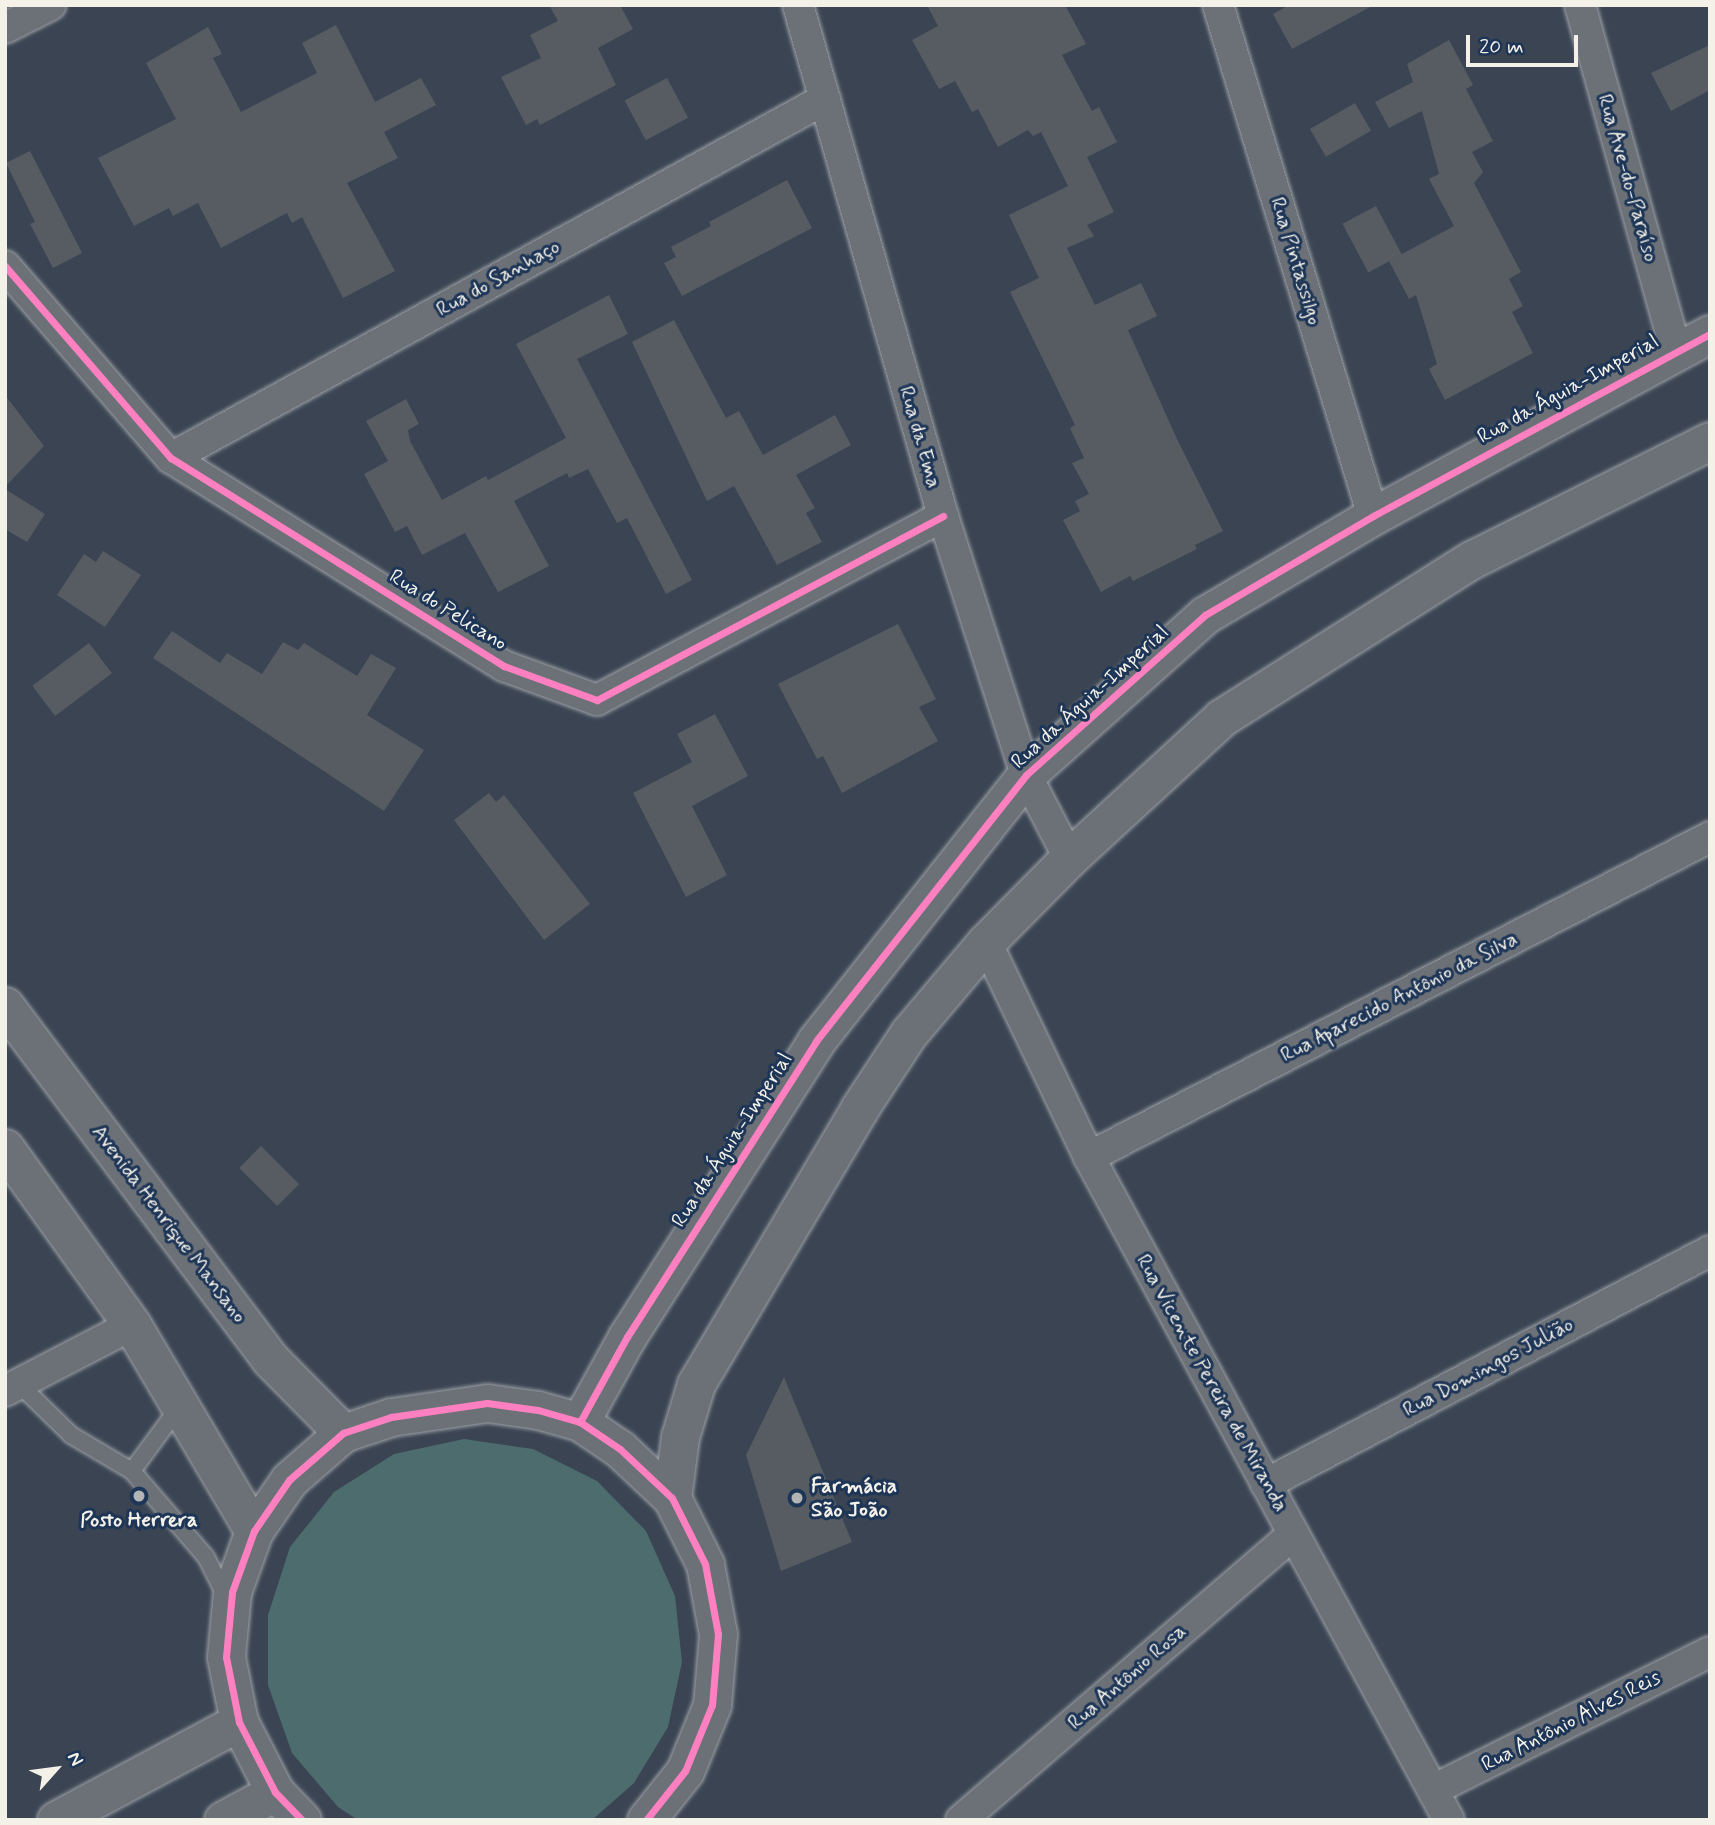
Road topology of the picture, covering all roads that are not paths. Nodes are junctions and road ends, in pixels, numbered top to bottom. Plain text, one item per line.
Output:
1 (51, 5) edge
2 (798, 5) edge
3 (1219, 5) edge
4 (1580, 5) edge
5 (5, 28) edge
6 (825, 99) junction
7 (5, 266) edge
8 (1710, 334) edge
9 (1676, 350) junction
10 (1710, 441) edge
11 (171, 458) junction
12 (943, 516) junction
13 (1373, 516) junction
14 (1026, 775) junction
15 (1710, 837) edge
16 (1069, 858) junction
17 (986, 942) junction
18 (5, 1006) edge
19 (5, 1149) edge
20 (1089, 1157) junction
21 (1710, 1251) edge
22 (132, 1325) junction
23 (12, 1388) edge
24 (180, 1406) junction
25 (580, 1422) junction
26 (343, 1433) junction
27 (132, 1471) junction
28 (1266, 1484) junction
29 (672, 1498) junction
30 (254, 1531) junction
31 (1293, 1534) junction
32 (231, 1608) junction
33 (1710, 1652) edge
34 (239, 1722) junction
35 (1433, 1790) junction
36 (275, 1793) junction
37 (56, 1820) edge
38 (223, 1820) edge
39 (302, 1820) edge
40 (646, 1820) edge
41 (961, 1820) edge
42 (1449, 1820) edge

1 - 5 street
2 - 6 street, Rua da Ema
3 - 13 street, Rua Pintassilgo
4 - 9 street, Rua Ave-do-Paraíso
6 - 11 street, Rua do Sanhaço
6 - 12 street, Rua da Ema
7 - 11 street, Rua do Pelicano
8 - 9 street, Rua da Águia-Imperial
9 - 13 street, Rua da Águia-Imperial
10 - 16 street
11 - 12 street, Rua do Pelicano
12 - 14 street, Rua da Ema
13 - 14 street, Rua da Águia-Imperial
14 - 16 street, Rua da Ema
14 - 25 street, Rua da Águia-Imperial
15 - 20 street, Rua Aparecido Antônio da Silva
16 - 17 street
17 - 20 street, Rua Vicente Pereira de Miranda
17 - 29 street
18 - 26 street, Avenida Henrique Mansano
19 - 22 street
20 - 28 street, Rua Vicente Pereira de Miranda
21 - 28 street, Rua Domingos Julião
22 - 23 street
22 - 24 street
23 - 27 lane
24 - 27 lane
24 - 30 street
25 - 26 street
25 - 29 street
26 - 30 street
27 - 32 lane
28 - 31 street, Rua Vicente Pereira de Miranda
29 - 40 street
30 - 32 street
31 - 35 street, Rua Vicente Pereira de Miranda
31 - 41 street, Rua Antônio Rosa
32 - 34 street
33 - 35 street, Rua Antônio Alves Reis
34 - 36 street
34 - 37 street
35 - 42 street, Rua Vicente Pereira de Miranda
36 - 38 street
36 - 39 street

